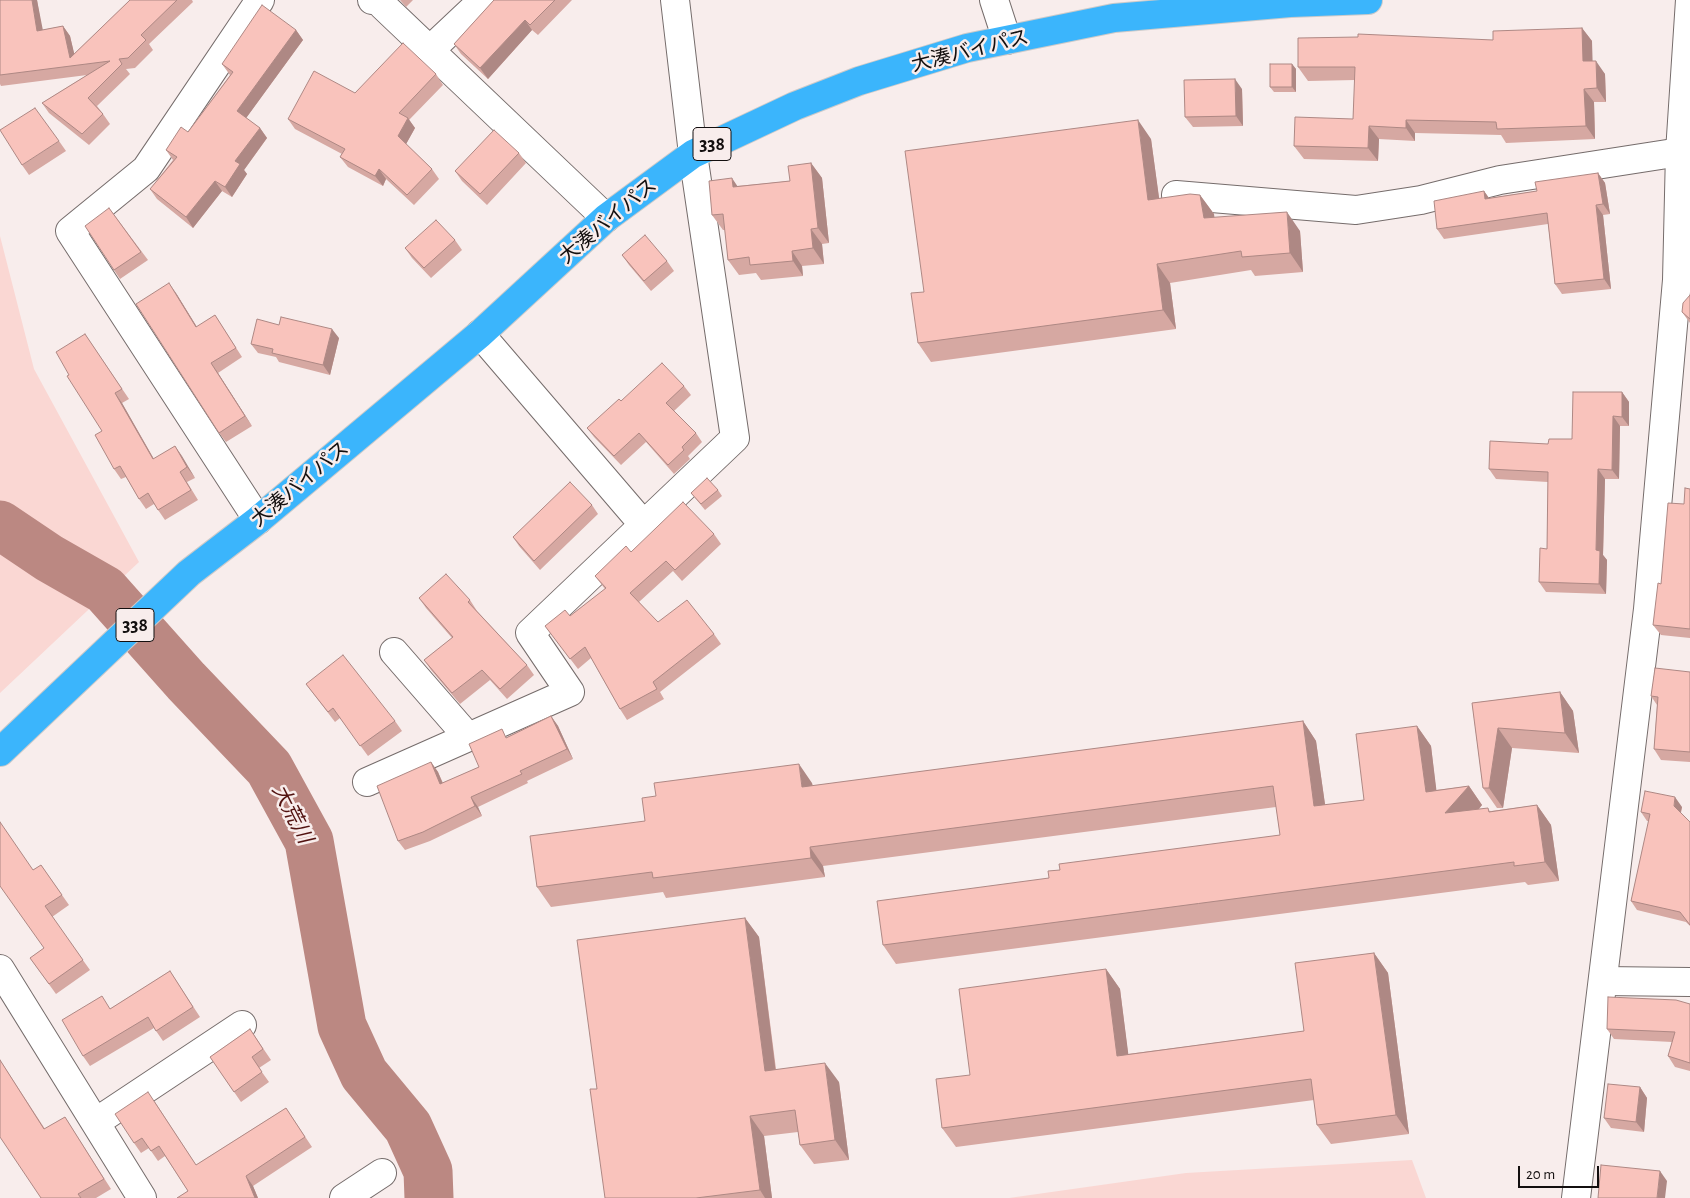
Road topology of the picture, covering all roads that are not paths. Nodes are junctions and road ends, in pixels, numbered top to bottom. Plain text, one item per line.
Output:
1 (260, 0) edge
2 (372, 0) edge
3 (483, 0) edge
4 (675, 0) edge
5 (994, 0) edge
6 (1368, 0) edge
7 (1690, 0) edge
8 (1290, 2) edge
9 (1007, 40) junction
10 (430, 50) junction
11 (1680, 152) junction
12 (692, 154) junction
13 (1176, 195) edge
14 (606, 218) junction
15 (1684, 240) edge
16 (480, 334) junction
17 (258, 520) junction
18 (643, 524) junction
19 (394, 652) dead end
20 (468, 737) junction
21 (0, 752) edge
22 (367, 782) dead end
23 (0, 969) edge
24 (1603, 981) junction
25 (1690, 982) edge
26 (242, 1025) dead end
27 (96, 1122) junction
28 (382, 1173) dead end
29 (142, 1198) edge
30 (344, 1198) edge
31 (1576, 1198) edge

1 - 17 street
2 - 10 street
3 - 10 street
4 - 12 street
5 - 9 street
6 - 8 highway, 大湊バイパス / 338
7 - 11 street
8 - 9 highway, 大湊バイパス / 338
9 - 12 highway, 大湊バイパス / 338
10 - 14 street
11 - 13 street
11 - 15 street
12 - 14 highway, 大湊バイパス / 338
12 - 18 street
14 - 16 highway, 大湊バイパス / 338
15 - 24 street
16 - 17 highway, 大湊バイパス / 338
16 - 18 street
17 - 21 highway, 大湊バイパス / 338
18 - 20 street
19 - 20 street
20 - 22 street
23 - 27 street
24 - 25 street
24 - 31 street
26 - 27 street
27 - 29 street
28 - 30 street

